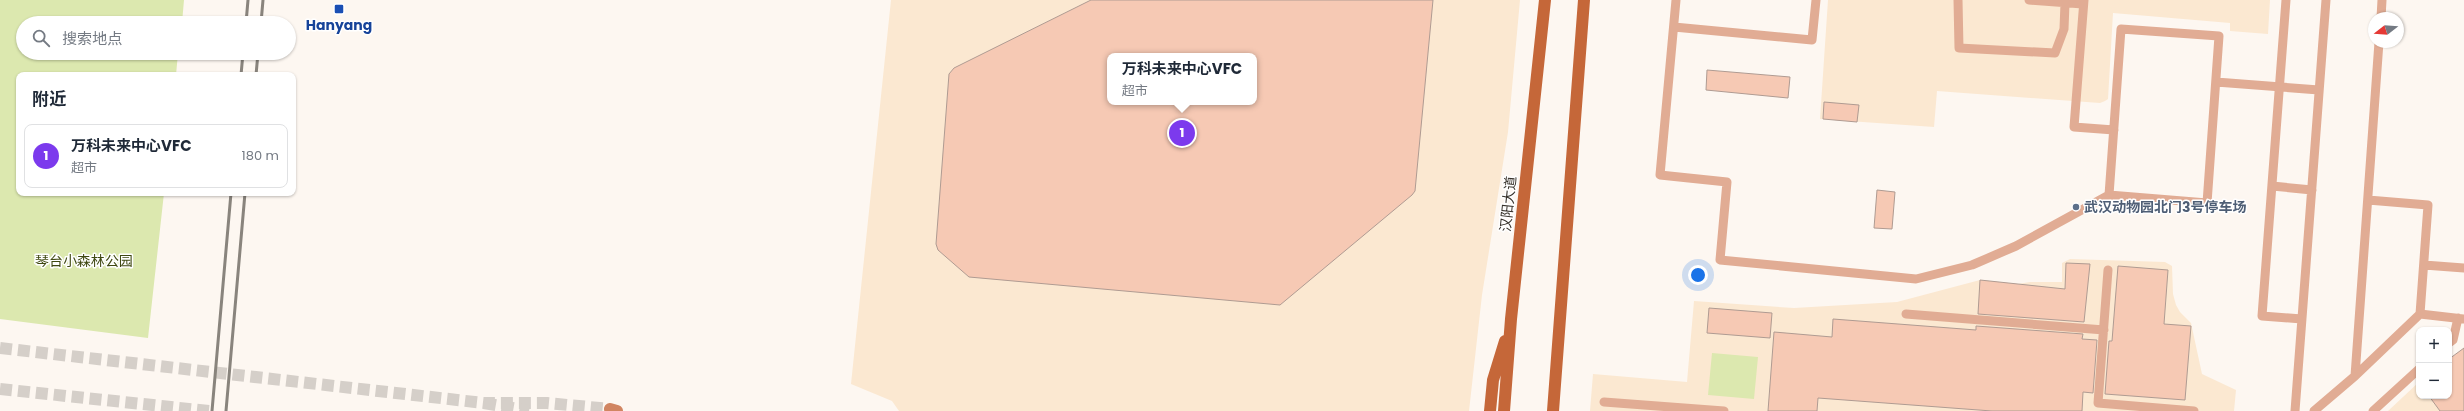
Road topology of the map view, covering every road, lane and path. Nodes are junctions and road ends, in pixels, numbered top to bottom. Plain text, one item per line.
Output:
1 (1545, 0) edge
2 (1584, 0) edge
3 (1676, 0) edge
4 (1816, 0) edge
5 (1958, 0) edge
6 (2029, 0) edge
7 (2286, 0) edge
8 (2326, 0) edge
9 (2382, 0) edge
10 (2083, 2) edge
11 (2065, 3) junction
12 (2381, 12) edge
13 (1674, 26) junction
14 (2379, 48) edge
15 (2216, 82) junction
16 (2279, 87) junction
17 (2319, 90) junction
18 (2114, 130) junction
19 (2272, 186) junction
20 (2312, 190) junction
21 (2109, 195) junction
22 (2368, 200) junction
23 (2424, 265) junction
24 (2464, 268) edge
25 (2108, 270) dead end
26 (1906, 314) dead end
27 (2420, 314) junction
28 (2461, 318) edge
29 (1511, 319) junction
30 (2302, 319) junction
31 (2104, 330) junction
32 (2452, 341) edge
33 (2416, 372) edge
34 (2354, 376) junction
35 (1604, 402) dead end
36 (2112, 408) edge
37 (1672, 409) edge
38 (1490, 411) edge
39 (1504, 411) edge
40 (1553, 411) edge
41 (1724, 411) edge
42 (2194, 411) edge
43 (2296, 411) edge
44 (2314, 411) edge
45 (2373, 411) edge

1 - 29 main road, 汉阳大道
2 - 40 main road
3 - 13 lane
4 - 13 lane
5 - 11 lane
6 - 11 lane
7 - 16 lane
8 - 17 lane
9 - 12 lane
10 - 11 lane
10 - 18 lane
13 - 21 lane
14 - 22 lane
15 - 16 lane
15 - 18 lane
15 - 21 lane
16 - 17 lane
16 - 19 lane
17 - 20 lane
18 - 21 lane
19 - 20 lane
19 - 30 lane
20 - 30 lane
22 - 23 lane
22 - 34 lane
23 - 24 lane
23 - 27 lane
25 - 31 lane
26 - 31 lane
27 - 28 lane
27 - 34 lane
28 - 32 lane
29 - 38 main road
29 - 39 main road, 汉阳大道
30 - 43 lane
31 - 36 lane
33 - 45 lane
34 - 44 lane
35 - 37 lane
36 - 42 lane
37 - 41 lane

